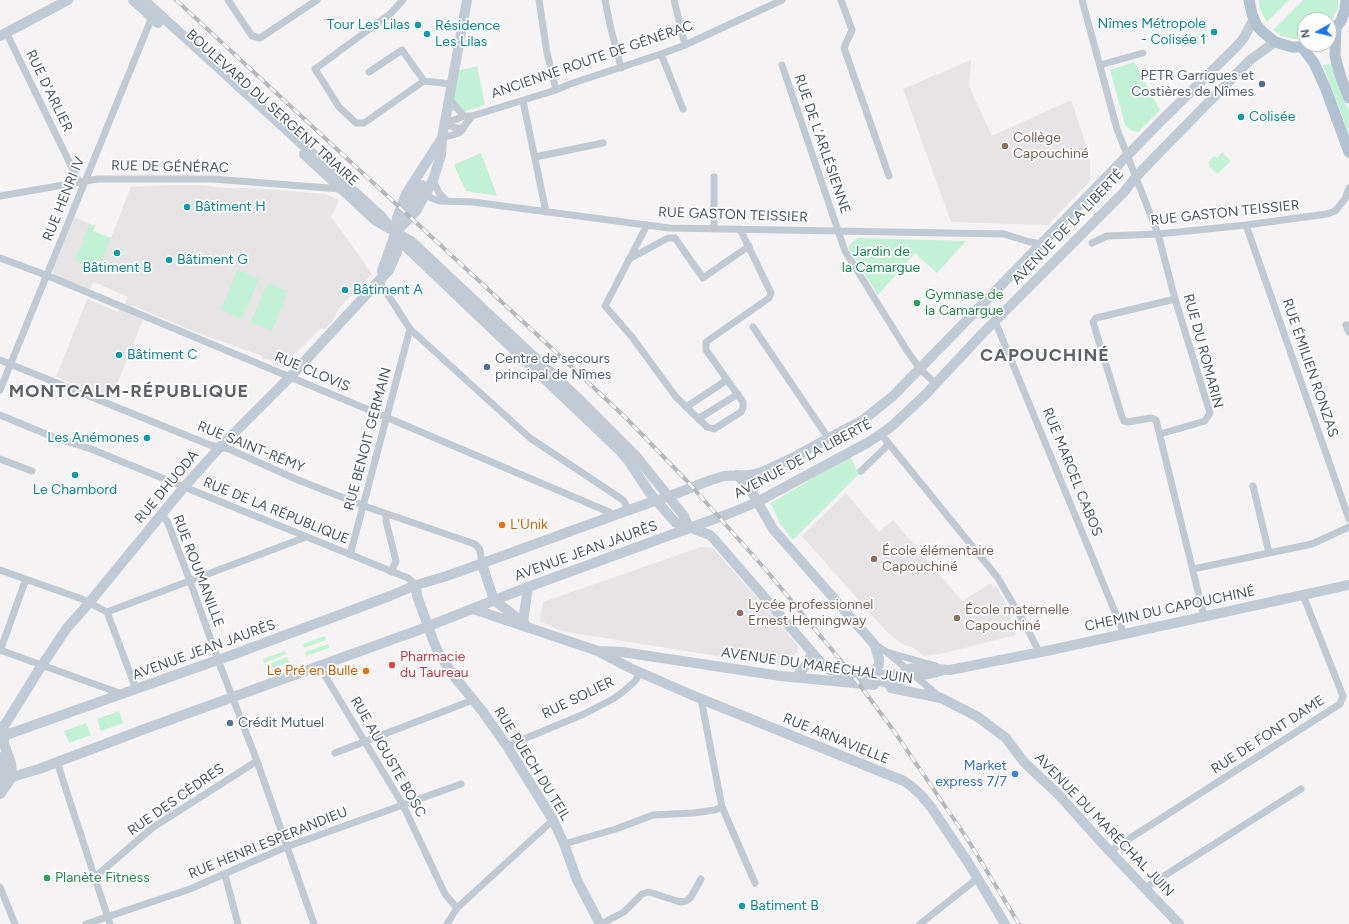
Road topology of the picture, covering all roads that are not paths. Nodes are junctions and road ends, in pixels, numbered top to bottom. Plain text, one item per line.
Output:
1 (68, 0) edge
2 (133, 0) edge
3 (144, 0) edge
4 (228, 0) edge
5 (317, 0) edge
6 (404, 0) edge
7 (467, 0) edge
8 (539, 0) edge
9 (605, 0) edge
10 (674, 0) edge
11 (782, 0) edge
12 (841, 0) edge
13 (1082, 0) edge
14 (1249, 0) edge
15 (1346, 0) edge
16 (152, 17) junction
17 (1254, 19) junction
18 (1337, 25) edge
19 (3, 34) edge
20 (1275, 42) junction
21 (685, 46) junction
22 (1297, 47) edge
23 (1144, 52) dead end
24 (1306, 52) edge
25 (1335, 52) edge
26 (661, 54) junction
27 (782, 65) dead end
28 (1100, 65) junction
29 (621, 68) junction
30 (369, 72) dead end
31 (424, 81) junction
32 (451, 84) junction
33 (556, 90) junction
34 (1349, 98) edge
35 (449, 99) junction
36 (523, 101) junction
37 (683, 110) dead end
38 (468, 116) junction
39 (444, 124) junction
40 (463, 129) junction
41 (442, 138) junction
42 (603, 143) dead end
43 (434, 151) junction
44 (1349, 152) edge
45 (1128, 156) junction
46 (535, 157) junction
47 (889, 176) dead end
48 (714, 177) dead end
49 (1136, 177) junction
50 (433, 180) junction
51 (82, 181) junction
52 (341, 189) junction
53 (424, 189) junction
54 (1349, 189) edge
55 (0, 196) edge
56 (447, 201) junction
57 (546, 212) junction
58 (648, 225) junction
59 (1246, 225) junction
60 (714, 228) junction
61 (740, 229) junction
62 (838, 231) junction
63 (395, 233) junction
64 (1158, 234) junction
65 (1092, 243) dead end
66 (1042, 244) junction
67 (749, 246) junction
68 (0, 258) edge
69 (629, 259) junction
70 (46, 275) junction
71 (379, 281) junction
72 (1176, 298) junction
73 (995, 321) junction
74 (1349, 324) edge
75 (753, 327) dead end
76 (410, 329) junction
77 (1349, 332) edge
78 (0, 360) edge
79 (10, 364) junction
80 (920, 369) junction
81 (290, 377) junction
82 (727, 380) junction
83 (935, 384) junction
84 (557, 385) junction
85 (0, 390) edge
86 (738, 394) junction
87 (686, 407) junction
88 (0, 415) edge
89 (387, 418) junction
90 (698, 418) junction
91 (881, 434) junction
92 (1160, 434) junction
93 (830, 438) junction
94 (889, 444) junction
95 (220, 447) junction
96 (0, 459) edge
97 (32, 471) dead end
98 (862, 471) dead end
99 (737, 475) junction
100 (1253, 486) dead end
101 (184, 487) junction
102 (669, 496) junction
103 (656, 500) junction
104 (757, 502) junction
105 (363, 506) junction
106 (629, 510) junction
107 (162, 514) junction
108 (386, 514) junction
109 (611, 517) junction
110 (1349, 519) edge
111 (1349, 527) edge
112 (689, 528) junction
113 (306, 537) junction
114 (1269, 553) junction
115 (350, 555) junction
116 (482, 564) junction
117 (1193, 569) junction
118 (0, 570) edge
119 (391, 572) junction
120 (26, 580) junction
121 (190, 581) junction
122 (416, 585) junction
123 (1349, 585) edge
124 (528, 587) junction
125 (1303, 594) junction
126 (494, 600) junction
127 (89, 603) junction
128 (473, 609) junction
129 (107, 612) junction
130 (1204, 616) junction
131 (526, 625) junction
132 (428, 626) junction
133 (1124, 634) junction
134 (874, 644) junction
135 (0, 650) edge
136 (598, 651) junction
137 (888, 652) junction
138 (1039, 652) junction
139 (812, 653) junction
140 (644, 656) junction
141 (218, 660) junction
142 (42, 665) junction
143 (320, 666) junction
144 (950, 670) junction
145 (640, 673) junction
146 (908, 673) junction
147 (875, 674) junction
148 (857, 675) junction
149 (796, 677) junction
150 (136, 689) junction
151 (898, 689) junction
152 (122, 694) junction
153 (233, 698) junction
154 (941, 698) junction
155 (701, 699) junction
156 (473, 700) junction
157 (3, 731) edge
158 (365, 740) junction
159 (507, 746) junction
160 (335, 753) dead end
161 (0, 757) edge
162 (256, 761) junction
163 (56, 762) junction
164 (12, 777) junction
165 (460, 784) dead end
166 (1301, 789) dead end
167 (1, 793) edge
168 (403, 805) junction
169 (722, 807) junction
170 (553, 820) junction
171 (564, 844) junction
172 (286, 847) junction
173 (1110, 851) junction
174 (225, 875) junction
175 (94, 878) junction
176 (978, 878) junction
177 (700, 879) dead end
178 (755, 883) dead end
179 (0, 887) edge
180 (1145, 888) junction
181 (457, 908) junction
182 (107, 916) junction
183 (15, 924) edge
184 (86, 924) edge
185 (110, 924) edge
186 (238, 924) edge
187 (314, 924) edge
188 (447, 924) edge
189 (601, 924) edge
190 (920, 924) edge
191 (1005, 924) edge
192 (1179, 924) edge

1 - 19 main road
2 - 16 main road, BOULEVARD DU SERGENT TRIAIRE
3 - 63 main road, BOULEVARD DU SERGENT TRIAIRE
4 - 5 street
6 - 31 street
7 - 32 main road
8 - 33 street
9 - 29 street
10 - 21 street
11 - 21 street, ANCIENNE ROUTE DE GÉNÉRAC
12 - 47 street
13 - 28 street, RUE DU ROMARIN
14 - 17 main road
15 - 18 main road
16 - 51 street, RUE HENRI IV
16 - 52 main road, BOULEVARD DU SERGENT TRIAIRE
17 - 20 main road
17 - 45 main road, AVENUE DE LA LIBERTÉ
19 - 51 street, RUE D'ARLIER
20 - 22 main road
20 - 49 main road, AVENUE DE LA LIBERTÉ
21 - 26 street, ANCIENNE ROUTE DE GÉNÉRAC
23 - 28 street
24 - 44 main road
25 - 34 main road
26 - 29 street, ANCIENNE ROUTE DE GÉNÉRAC
26 - 37 street
27 - 62 street, RUE DE L'ARLÉSIENNE
28 - 45 street, RUE DU ROMARIN
29 - 33 street, ANCIENNE ROUTE DE GÉNÉRAC
30 - 31 street
31 - 32 street
32 - 35 main road
33 - 36 street, ANCIENNE ROUTE DE GÉNÉRAC
35 - 38 street
35 - 39 main road
36 - 38 street, ANCIENNE ROUTE DE GÉNÉRAC
36 - 46 street
38 - 39 street, ANCIENNE ROUTE DE GÉNÉRAC
38 - 40 street
39 - 40 street
39 - 41 main road
40 - 41 street
41 - 43 main road
41 - 50 main road
42 - 46 street
43 - 53 main road
43 - 63 main road
45 - 49 street, RUE DU ROMARIN
45 - 66 main road, AVENUE DE LA LIBERTÉ
46 - 57 street
48 - 60 street
49 - 64 street, RUE DU ROMARIN
49 - 73 main road, AVENUE DE LA LIBERTÉ
50 - 53 main road
50 - 56 street
51 - 52 street, RUE DE GÉNÉRAC
51 - 55 street, RUE DE GÉNÉRAC
51 - 70 street, RUE HENRI IV
52 - 63 main road, BOULEVARD DU SERGENT TRIAIRE
53 - 56 street, RUE GASTON TEISSIER
53 - 63 main road
54 - 59 street, RUE GASTON TEISSIER
56 - 57 street, RUE GASTON TEISSIER
57 - 58 street, RUE GASTON TEISSIER
58 - 60 street, RUE GASTON TEISSIER
58 - 69 street
59 - 64 street, RUE GASTON TEISSIER
59 - 110 street, RUE ÉMILIEN RONZAS
60 - 61 street, RUE GASTON TEISSIER
61 - 62 street, RUE GASTON TEISSIER
61 - 67 street
62 - 66 street, RUE GASTON TEISSIER
62 - 80 street, RUE DE L'ARLÉSIENNE
63 - 71 main road, RUE DHUODA
63 - 84 main road, BOULEVARD DU SERGENT TRIAIRE
64 - 65 street, RUE GASTON TEISSIER
64 - 72 street, RUE DU ROMARIN
66 - 80 main road, AVENUE DE LA LIBERTÉ
67 - 69 street
67 - 82 street
68 - 70 street, RUE CLOVIS
69 - 87 street
70 - 79 street, RUE HENRI IV
70 - 81 street, RUE CLOVIS
71 - 76 street
71 - 81 main road, RUE DHUODA
72 - 92 street, RUE DU ROMARIN
72 - 92 street
73 - 83 main road, AVENUE DE LA LIBERTÉ
73 - 133 street, RUE MARCEL CABOS
74 - 77 street
75 - 93 street
76 - 89 street, RUE BENOIT GERMAIN
76 - 106 street
78 - 79 street, RUE SAINT-RÉMY
79 - 85 street, RUE HENRI IV
79 - 95 street, RUE SAINT-RÉMY
80 - 83 street, RUE DE L'ARLÉSIENNE
80 - 93 main road, AVENUE DE LA LIBERTÉ
81 - 89 street, RUE CLOVIS
81 - 95 main road, RUE DHUODA
82 - 86 street
82 - 87 street
83 - 91 main road, AVENUE DE LA LIBERTÉ
84 - 102 main road, BOULEVARD DU SERGENT TRIAIRE
84 - 103 main road, BOULEVARD DU SERGENT TRIAIRE
86 - 90 street
86 - 90 street
87 - 90 street
88 - 101 street, RUE DE LA RÉPUBLIQUE
89 - 105 street, RUE BENOIT GERMAIN
89 - 109 street, RUE CLOVIS
91 - 94 street
91 - 104 main road, AVENUE DE LA LIBERTÉ
92 - 117 street
93 - 99 main road, AVENUE DE LA LIBERTÉ
94 - 98 street
94 - 138 street
95 - 101 main road, RUE DHUODA
95 - 105 street, RUE SAINT-RÉMY
96 - 97 street
99 - 102 main road, AVENUE DE LA LIBERTÉ
99 - 104 main road
100 - 114 street
101 - 107 main road, RUE DHUODA
101 - 113 street, RUE DE LA RÉPUBLIQUE
102 - 103 main road, AVENUE JEAN JAURÈS
102 - 112 main road, BOULEVARD DU SERGENT TRIAIRE
103 - 106 main road, AVENUE JEAN JAURÈS
103 - 112 main road, BOULEVARD DU SERGENT TRIAIRE
104 - 112 main road, AVENUE DE LA LIBERTÉ
104 - 134 main road
105 - 108 street, RUE SAINT-RÉMY
105 - 115 street, RUE BENOIT GERMAIN
106 - 109 main road, AVENUE JEAN JAURÈS
107 - 121 street, RUE ROUMANILLE
107 - 127 main road, RUE DHUODA
108 - 116 street, RUE SAINT-RÉMY
108 - 119 street
109 - 116 main road, AVENUE JEAN JAURÈS
111 - 114 street
112 - 124 main road, AVENUE JEAN JAURÈS
112 - 139 main road
113 - 115 street, RUE DE LA RÉPUBLIQUE
113 - 121 street
114 - 117 street
115 - 119 street, RUE DE LA RÉPUBLIQUE
116 - 122 main road, AVENUE JEAN JAURÈS
116 - 126 main road
117 - 130 street
118 - 120 street
119 - 122 street, RUE DE LA RÉPUBLIQUE
120 - 127 street
120 - 135 street
121 - 129 street
121 - 141 street, RUE ROUMANILLE
122 - 132 main road
122 - 141 main road, AVENUE JEAN JAURÈS
123 - 125 main road, CHEMIN DU CAPOUCHINÉ
124 - 126 main road, AVENUE JEAN JAURÈS
124 - 131 main road
125 - 130 main road, CHEMIN DU CAPOUCHINÉ
125 - 173 street, RUE DE FONT DAME
126 - 128 main road, AVENUE JEAN JAURÈS
126 - 131 main road, AVENUE DU MARÉCHAL JUIN
127 - 129 street
127 - 142 main road, RUE DHUODA
128 - 131 main road, AVENUE DU MARÉCHAL JUIN
128 - 132 main road, AVENUE JEAN JAURÈS
129 - 150 street
130 - 133 main road, CHEMIN DU CAPOUCHINÉ
131 - 136 main road, AVENUE DU MARÉCHAL JUIN
132 - 143 main road, AVENUE JEAN JAURÈS
132 - 156 main road, RUE PUECH DU TEIL
133 - 138 main road, CHEMIN DU CAPOUCHINÉ
134 - 137 street
134 - 147 main road
135 - 142 street
136 - 140 main road, AVENUE DU MARÉCHAL JUIN
136 - 145 main road, RUE ARNAVIELLE
137 - 144 street
137 - 146 street
138 - 144 main road, CHEMIN DU CAPOUCHINÉ
139 - 148 main road
139 - 149 main road
140 - 145 main road, RUE SOLIER
140 - 149 main road, AVENUE DU MARÉCHAL JUIN
141 - 150 main road, AVENUE JEAN JAURÈS
141 - 153 street, RUE ROUMANILLE
142 - 152 street
142 - 157 main road, RUE DHUODA
143 - 153 main road, AVENUE JEAN JAURÈS
143 - 158 street, RUE AUGUSTE BOSC
144 - 146 main road, CHEMIN DU CAPOUCHINÉ
145 - 155 main road, RUE ARNAVIELLE
145 - 159 street, RUE SOLIER
146 - 147 street
146 - 151 main road
146 - 154 street
147 - 148 street
148 - 151 main road
149 - 151 main road, AVENUE DU MARÉCHAL JUIN
150 - 152 main road, AVENUE JEAN JAURÈS
151 - 154 main road, AVENUE DU MARÉCHAL JUIN
152 - 157 main road, AVENUE JEAN JAURÈS
153 - 162 street, RUE ROUMANILLE
153 - 163 main road, AVENUE JEAN JAURÈS
154 - 173 main road, AVENUE DU MARÉCHAL JUIN
155 - 169 street
155 - 176 main road, RUE ARNAVIELLE
156 - 158 street
156 - 159 main road, RUE PUECH DU TEIL
157 - 164 main road
158 - 160 street
158 - 168 street, RUE AUGUSTE BOSC
159 - 170 main road, RUE PUECH DU TEIL
161 - 167 main road
162 - 172 street, RUE ROUMANILLE
162 - 175 street, RUE DES CÈDRES
163 - 164 main road, AVENUE JEAN JAURÈS
163 - 175 street
164 - 167 main road
165 - 168 street, RUE HENRI ESPERANDIEU
166 - 180 street
168 - 172 street, RUE HENRI ESPERANDIEU
168 - 181 street, RUE AUGUSTE BOSC
169 - 171 street
169 - 178 street
170 - 171 main road, RUE PUECH DU TEIL
170 - 181 street
171 - 189 main road, RUE PUECH DU TEIL
172 - 174 street, RUE HENRI ESPERANDIEU
172 - 187 street, RUE ROUMANILLE
173 - 180 main road, AVENUE DU MARÉCHAL JUIN
174 - 182 street, RUE HENRI ESPERANDIEU
174 - 186 street
175 - 182 street
176 - 190 street
176 - 191 main road, RUE ARNAVIELLE
177 - 189 street
179 - 183 street
180 - 192 main road, AVENUE DU MARÉCHAL JUIN
181 - 188 street
182 - 184 street, RUE HENRI ESPERANDIEU
182 - 185 street

